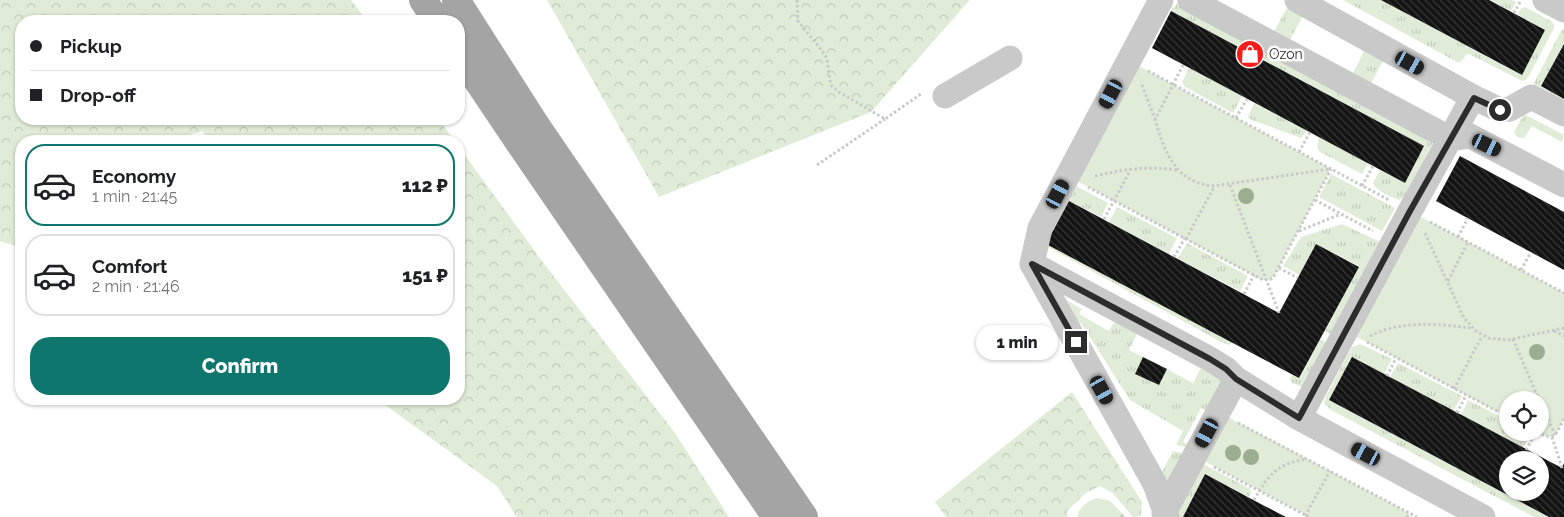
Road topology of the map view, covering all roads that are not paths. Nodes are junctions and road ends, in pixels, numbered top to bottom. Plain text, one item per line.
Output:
1 (423, 0) edge
2 (456, 0) edge
3 (1161, 0) edge
4 (1190, 0) edge
5 (1297, 0) edge
6 (1545, 0) edge
7 (1564, 10) edge
8 (434, 15) edge
9 (1010, 58) dead end
10 (465, 62) edge
11 (945, 96) dead end
12 (1474, 98) junction
13 (1564, 114) edge
14 (1451, 139) junction
15 (1564, 185) edge
16 (1032, 264) junction
17 (1236, 379) junction
18 (1299, 418) junction
19 (1165, 515) edge
20 (776, 517) edge
21 (804, 517) edge
22 (1483, 517) edge

1 - 8 main road
2 - 21 main road
3 - 16 lane
4 - 14 lane
5 - 12 lane
6 - 7 lane
9 - 11 lane
10 - 20 main road
12 - 13 lane
12 - 14 lane
14 - 15 lane
14 - 18 lane
16 - 17 lane
16 - 19 lane
17 - 18 lane
17 - 19 lane
18 - 22 lane

